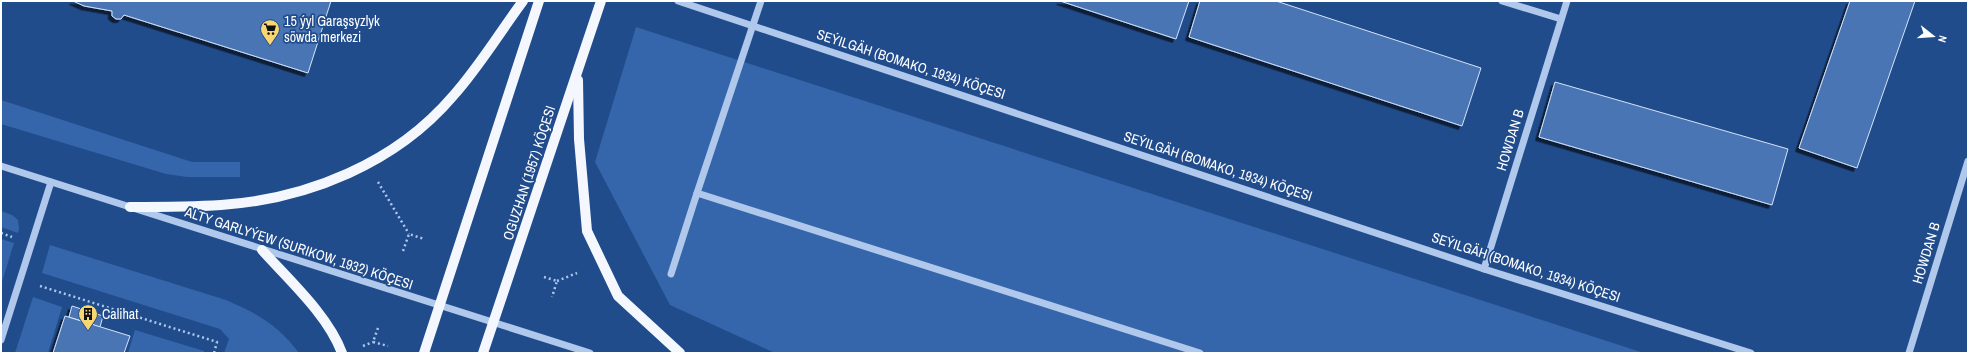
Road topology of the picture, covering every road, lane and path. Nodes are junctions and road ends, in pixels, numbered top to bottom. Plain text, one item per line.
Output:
1 (523, 1) edge
2 (539, 1) edge
3 (601, 1) edge
4 (678, 1) edge
5 (761, 1) edge
6 (1502, 1) edge
7 (1566, 1) edge
8 (1561, 19) junction
9 (754, 25) junction
10 (578, 71) junction
11 (1968, 161) edge
12 (1, 166) edge
13 (377, 181) dead end
14 (51, 182) junction
15 (697, 193) junction
16 (130, 207) junction
17 (1, 234) edge
18 (409, 234) junction
19 (16, 238) dead end
20 (424, 239) dead end
21 (262, 250) junction
22 (403, 251) dead end
23 (1484, 268) junction
24 (577, 273) dead end
25 (671, 274) dead end
26 (544, 278) dead end
27 (20, 280) junction
28 (557, 282) junction
29 (552, 297) dead end
30 (440, 307) junction
31 (494, 324) junction
32 (378, 328) dead end
33 (1, 340) edge
34 (373, 342) junction
35 (388, 346) dead end
36 (358, 348) dead end
37 (214, 353) edge
38 (342, 353) edge
39 (424, 353) edge
40 (483, 353) edge
41 (590, 353) edge
42 (680, 353) edge
43 (1200, 353) edge
44 (1752, 353) edge
45 (1909, 353) edge

1 - 16 main road
2 - 30 main road
3 - 10 main road, OGUZHAN (1957) KÖÇESI
4 - 9 street, SEÝILGÄH (BOMAKO, 1934) KÖÇESI
5 - 9 street
6 - 8 street
7 - 8 street, HOWDAN B
8 - 23 street, HOWDAN B
9 - 15 street
9 - 23 street, SEÝILGÄH (BOMAKO, 1934) KÖÇESI
10 - 31 main road, OGUZHAN (1957) KÖÇESI
10 - 42 main road
11 - 45 street, HOWDAN B
12 - 14 street, ALTY GARLYÝEW (SURIKOW, 1932) KÖÇESI
13 - 18 path
14 - 16 street, ALTY GARLYÝEW (SURIKOW, 1932) KÖÇESI
14 - 27 street
15 - 25 street
15 - 43 street
16 - 21 street, ALTY GARLYÝEW (SURIKOW, 1932) KÖÇESI
17 - 19 path
18 - 20 path
18 - 22 path
21 - 30 street, ALTY GARLYÝEW (SURIKOW, 1932) KÖÇESI
21 - 38 main road
23 - 44 street, SEÝILGÄH (BOMAKO, 1934) KÖÇESI
24 - 28 path
26 - 28 path
27 - 33 street
27 - 37 path
28 - 29 path
30 - 31 street, ALTY GARLYÝEW (SURIKOW, 1932) KÖÇESI
30 - 39 main road
31 - 40 main road, OGUZHAN (1957) KÖÇESI
31 - 41 street, ALTY GARLYÝEW (SURIKOW, 1932) KÖÇESI
32 - 34 path
34 - 35 path
34 - 36 path

